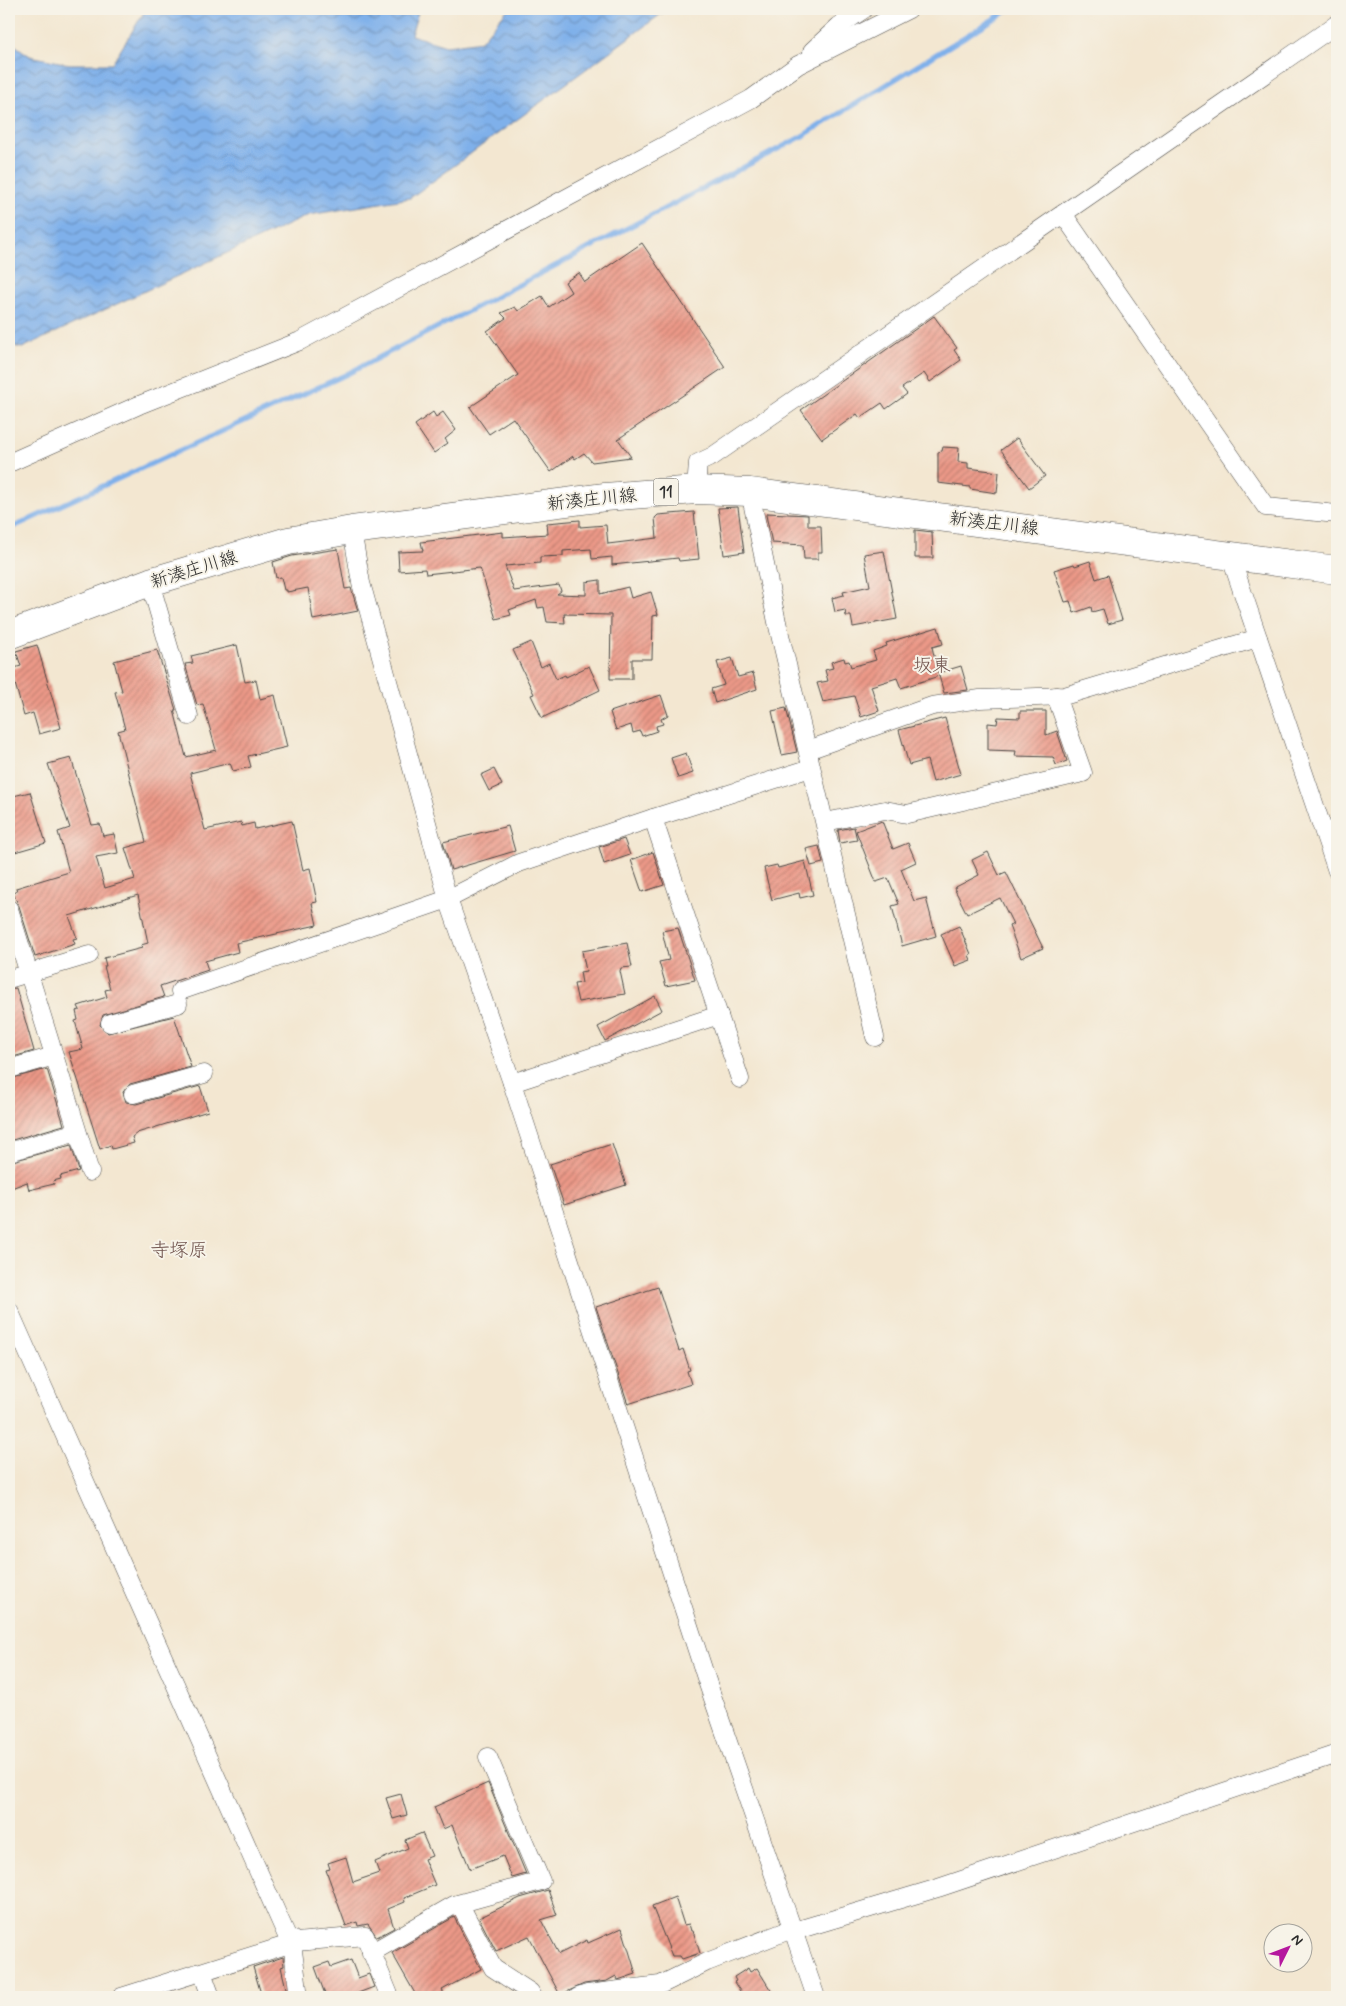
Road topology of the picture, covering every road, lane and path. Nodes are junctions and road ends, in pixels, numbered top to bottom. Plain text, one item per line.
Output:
1 (864, 9) edge
2 (909, 9) edge
3 (1337, 24) edge
4 (798, 65) junction
5 (1063, 214) junction
6 (9, 463) edge
7 (696, 490) junction
8 (750, 492) junction
9 (1337, 514) edge
10 (352, 530) junction
11 (1230, 555) junction
12 (1335, 566) edge
13 (150, 582) junction
14 (9, 635) edge
15 (1258, 638) junction
16 (1056, 696) junction
17 (189, 716) dead end
18 (808, 750) junction
19 (811, 768) junction
20 (654, 818) junction
21 (825, 822) junction
22 (1337, 870) edge
23 (448, 899) junction
24 (9, 909) edge
25 (89, 955) dead end
26 (28, 973) junction
27 (9, 979) edge
28 (719, 1015) junction
29 (110, 1023) dead end
30 (875, 1037) dead end
31 (54, 1056) junction
32 (9, 1069) edge
33 (204, 1074) dead end
34 (740, 1079) dead end
35 (512, 1083) junction
36 (132, 1094) dead end
37 (77, 1132) junction
38 (9, 1152) edge
39 (90, 1172) dead end
40 (9, 1310) edge
41 (1337, 1754) edge
42 (488, 1757) dead end
43 (460, 1905) junction
44 (793, 1930) junction
45 (294, 1943) junction
46 (371, 1953) junction
47 (202, 1972) junction
48 (647, 1992) edge
49 (120, 1997) edge
50 (211, 1997) edge
51 (299, 1997) edge
52 (390, 1997) edge
53 (533, 1997) edge
54 (578, 1997) edge
55 (816, 1997) edge

1 - 4 street
2 - 4 street
3 - 5 street
4 - 6 street
5 - 7 street
5 - 9 street
7 - 8 main road, 新湊庄川線 / 11
7 - 10 main road, 新湊庄川線 / 11
8 - 11 main road, 新湊庄川線 / 11
8 - 18 street
10 - 13 main road, 新湊庄川線 / 11
10 - 23 street
11 - 12 main road, 新湊庄川線 / 11
11 - 15 street
13 - 14 main road, 新湊庄川線 / 11
13 - 17 street
15 - 16 street
15 - 22 street
16 - 18 street
16 - 21 street
18 - 19 street
19 - 20 street
19 - 21 street
20 - 23 street
20 - 28 street
21 - 30 street
23 - 29 street
23 - 35 street
24 - 26 street
25 - 26 street
26 - 27 street
26 - 31 street
28 - 34 street
28 - 35 street
31 - 32 street
31 - 37 street
33 - 36 street
35 - 44 street
37 - 38 street
37 - 39 street
40 - 45 street
41 - 44 street
42 - 43 street
43 - 46 street
43 - 53 street
44 - 48 street
44 - 55 street
45 - 46 street
45 - 47 street
45 - 51 street
46 - 52 street
47 - 49 street
47 - 50 street
48 - 54 street

